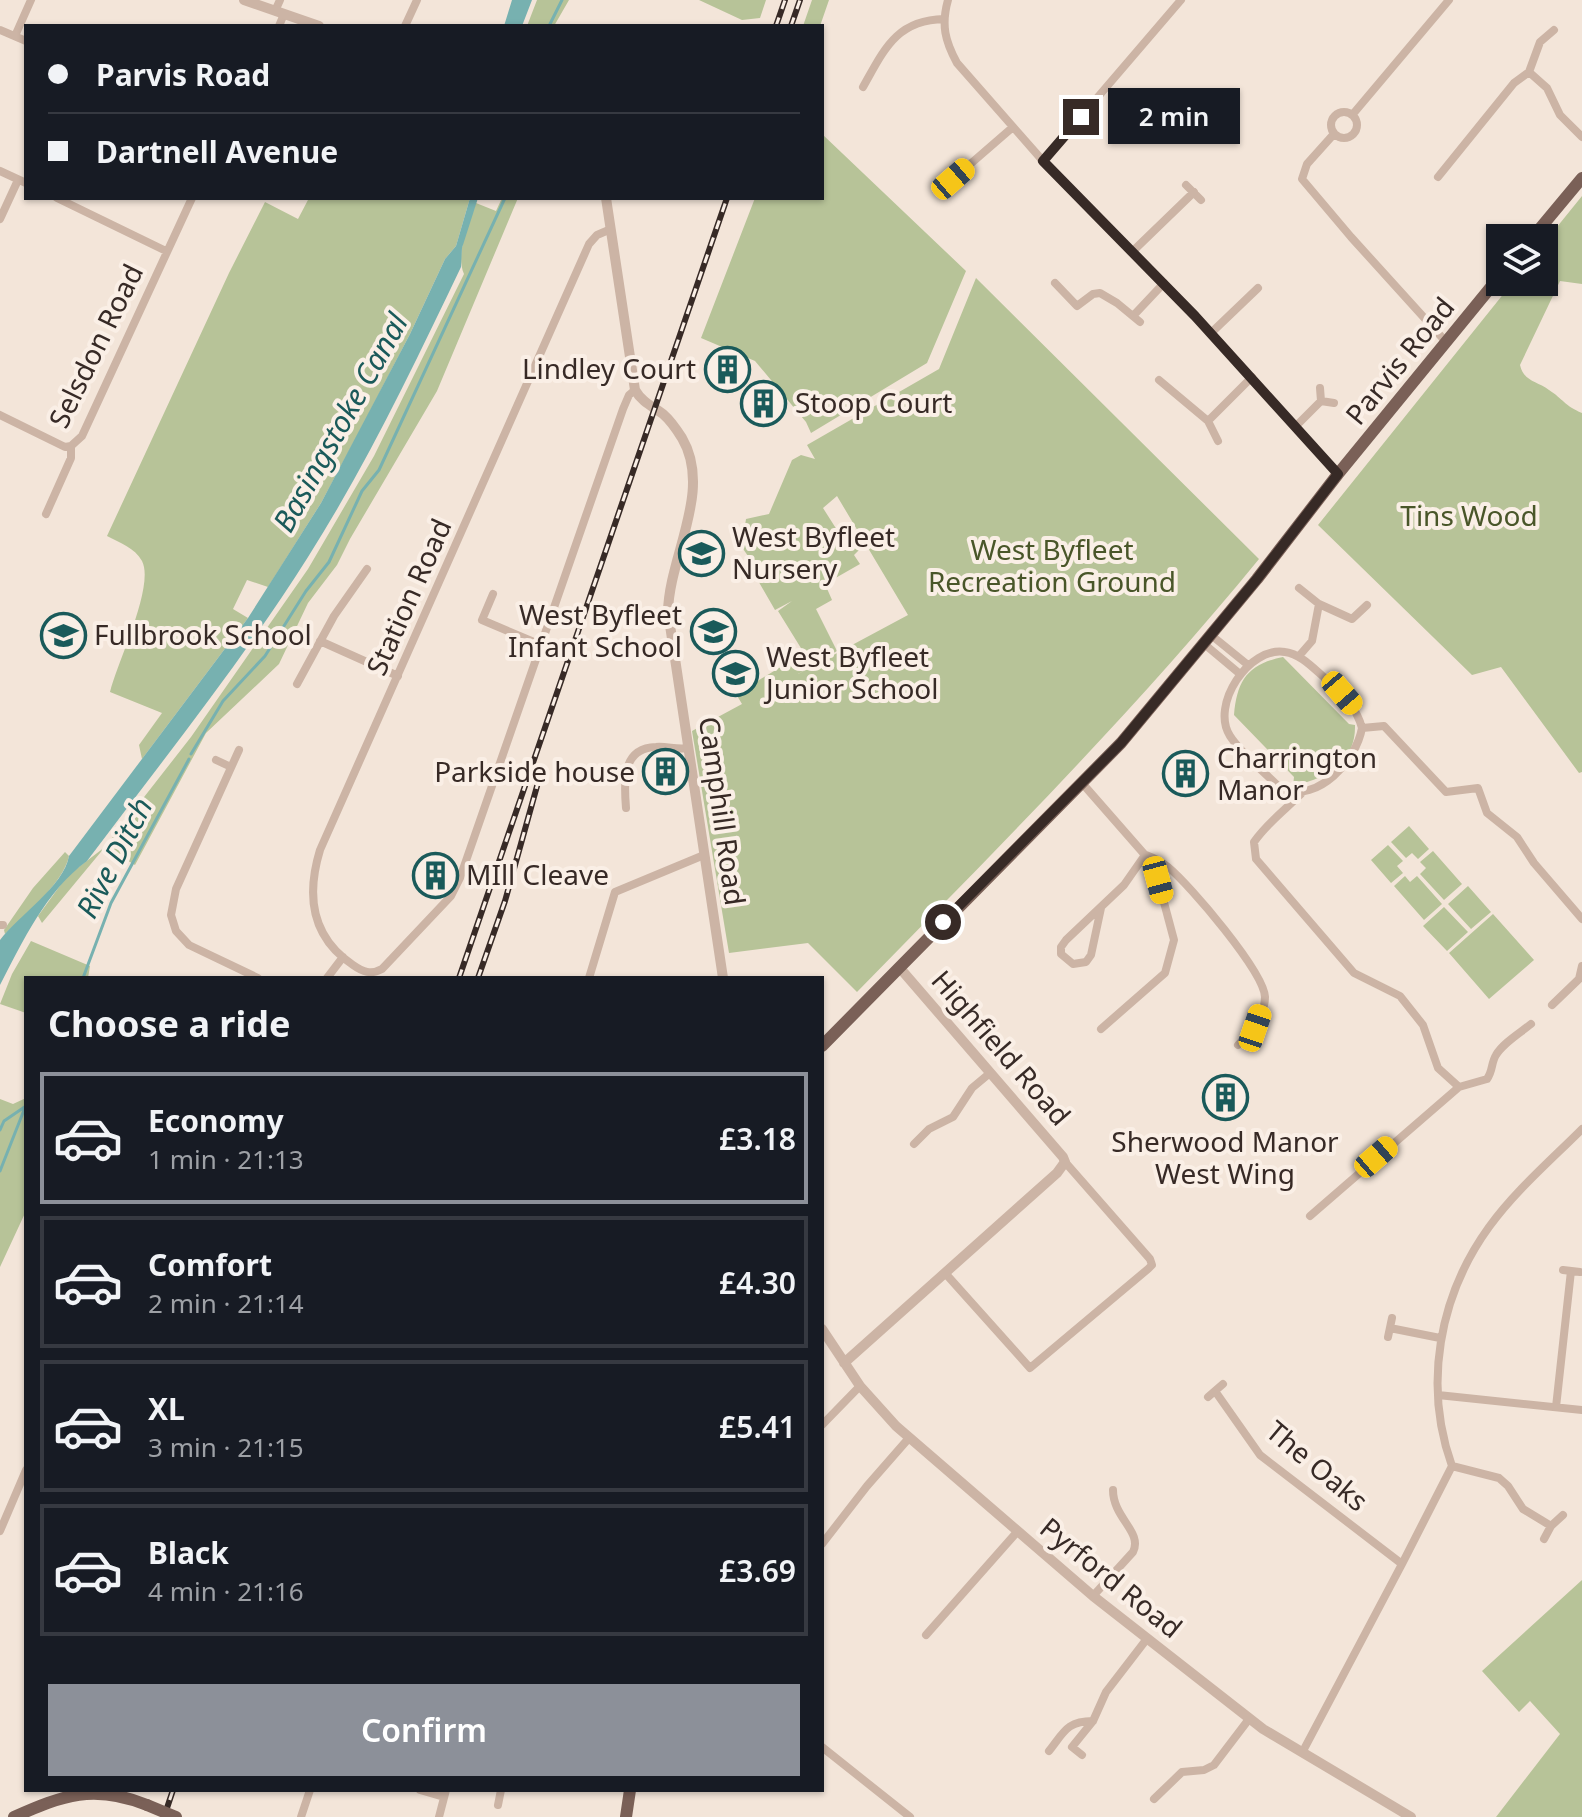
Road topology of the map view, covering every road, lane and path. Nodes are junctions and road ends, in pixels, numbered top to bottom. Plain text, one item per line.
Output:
1 (31, 0) edge
2 (244, 0) edge
3 (280, 0) edge
4 (417, 0) edge
5 (948, 0) edge
6 (1181, 0) edge
7 (1449, 0) edge
8 (280, 13) junction
9 (944, 19) junction
10 (279, 24) edge
11 (313, 24) edge
12 (406, 24) edge
13 (0, 30) edge
14 (1554, 30) dead end
15 (15, 36) junction
16 (24, 40) edge
17 (1529, 72) junction
18 (863, 87) dead end
19 (1353, 114) junction
20 (1013, 127) junction
21 (1333, 135) junction
22 (1582, 137) edge
23 (1043, 161) junction
24 (0, 171) edge
25 (1438, 177) dead end
26 (1582, 178) edge
27 (953, 179) dead end
28 (22, 182) edge
29 (1186, 185) dead end
30 (1194, 192) junction
31 (61, 200) edge
32 (191, 200) edge
33 (606, 200) edge
34 (1201, 200) dead end
35 (0, 219) edge
36 (1544, 224) edge
37 (611, 229) junction
38 (166, 251) junction
39 (1133, 251) junction
40 (1055, 283) dead end
41 (1164, 283) junction
42 (1258, 288) dead end
43 (1486, 294) edge
44 (1211, 333) junction
45 (1447, 343) junction
46 (1252, 377) junction
47 (1159, 380) dead end
48 (1320, 388) dead end
49 (635, 390) junction
50 (1321, 401) junction
51 (1334, 403) dead end
52 (0, 415) edge
53 (1208, 421) junction
54 (1295, 427) junction
55 (1218, 441) dead end
56 (71, 446) junction
57 (1338, 474) junction
58 (46, 514) dead end
59 (367, 569) dead end
60 (1299, 588) dead end
61 (493, 594) dead end
62 (1319, 604) junction
63 (1367, 605) dead end
64 (1207, 639) junction
65 (320, 641) junction
66 (541, 645) junction
67 (1299, 656) junction
68 (1248, 665) junction
69 (1240, 674) junction
70 (398, 676) junction
71 (297, 684) dead end
72 (1362, 728) junction
73 (688, 748) junction
74 (239, 750) dead end
75 (216, 760) dead end
76 (231, 767) junction
77 (1082, 783) junction
78 (1301, 794) junction
79 (626, 808) dead end
80 (704, 855) junction
81 (1145, 855) junction
82 (1101, 908) junction
83 (1582, 919) edge
84 (343, 957) junction
85 (1582, 966) edge
86 (899, 967) junction
87 (254, 976) edge
88 (329, 976) edge
89 (590, 976) edge
90 (723, 976) edge
91 (1552, 1005) dead end
92 (1531, 1024) dead end
93 (1101, 1029) dead end
94 (824, 1044) edge
95 (1238, 1045) dead end
96 (990, 1073) junction
97 (1459, 1087) junction
98 (1582, 1129) edge
99 (914, 1144) dead end
100 (1065, 1162) junction
101 (1310, 1216) dead end
102 (1571, 1271) edge
103 (945, 1273) junction
104 (1390, 1327) dead end
105 (824, 1332) edge
106 (1440, 1338) junction
107 (844, 1363) junction
108 (1223, 1384) dead end
109 (860, 1386) junction
110 (1438, 1395) junction
111 (1556, 1407) junction
112 (1582, 1410) edge
113 (824, 1423) edge
114 (909, 1438) junction
115 (1452, 1466) junction
116 (24, 1475) edge
117 (1113, 1490) dead end
118 (1113, 1501) junction
119 (1102, 1502) dead end
120 (1563, 1515) dead end
121 (1551, 1526) junction
122 (0, 1531) edge
123 (1017, 1532) junction
124 (1544, 1539) dead end
125 (828, 1541) edge
126 (1402, 1564) junction
127 (1093, 1596) junction
128 (926, 1635) dead end
129 (1146, 1640) junction
130 (1249, 1719) junction
131 (1093, 1721) junction
132 (824, 1749) edge
133 (1049, 1751) dead end
134 (1303, 1751) junction
135 (1082, 1755) dead end
136 (309, 1792) edge
137 (501, 1792) edge
138 (630, 1792) edge
139 (445, 1794) edge
140 (1167, 1800) dead end
141 (498, 1805) dead end
142 (1396, 1812) edge
143 (14, 1817) edge
144 (176, 1817) edge
145 (301, 1817) edge
146 (439, 1817) edge
147 (626, 1817) edge
148 (910, 1817) edge
149 (1411, 1817) edge

1 - 15 street
2 - 8 street
3 - 8 street
4 - 12 street
5 - 9 street
6 - 23 street
7 - 19 street
8 - 10 street
8 - 11 street
9 - 18 street
9 - 20 street
13 - 15 street
14 - 17 street
15 - 16 street
17 - 22 street
17 - 25 street
19 - 21 street
19 - 21 street
20 - 23 street
20 - 27 street
21 - 45 street
23 - 39 street
24 - 28 street
26 - 36 main road
28 - 35 street
29 - 30 street
30 - 34 street
30 - 39 street
31 - 38 street
32 - 38 street, Selsdon Road
33 - 37 street
37 - 49 street
37 - 70 street, Station Road
38 - 56 street, Selsdon Road
39 - 41 street
40 - 41 street
41 - 44 street
42 - 44 street
43 - 45 main road, Parvis Road
44 - 46 street
45 - 57 main road, Parvis Road
46 - 53 street
46 - 54 street
47 - 53 street
48 - 50 street
49 - 66 street
49 - 73 street, Camphill Road
50 - 51 street
50 - 54 street
52 - 56 street
53 - 55 street
54 - 57 street
56 - 58 street, Selsdon Road
57 - 64 main road, Parvis Road
59 - 65 street
60 - 62 street
61 - 66 street
62 - 63 street
62 - 67 street
64 - 68 street
64 - 69 street
64 - 77 main road, Parvis Road
65 - 70 street
65 - 71 street
66 - 84 street, Station Road
67 - 68 street
67 - 72 street
68 - 69 street
69 - 78 street
70 - 84 street, Station Road
72 - 78 street
72 - 83 street
73 - 79 street
73 - 80 street, Camphill Road
74 - 76 street
75 - 76 street
76 - 87 street
77 - 81 street
77 - 86 main road, Parvis Road
78 - 97 street
80 - 89 street
80 - 90 street, Camphill Road
81 - 82 street
81 - 93 street
81 - 95 street
82 - 82 street
84 - 88 street
85 - 91 street
86 - 94 main road, Parvis Road
86 - 96 street, Highfield Road
92 - 97 street
96 - 99 street
96 - 100 street, Highfield Road
97 - 101 street
98 - 106 street
100 - 103 street, Highfield Road
100 - 103 street, Highfield Road
102 - 111 street
103 - 107 street, Highfield Road
104 - 106 street
105 - 107 street, Pyrford Road
106 - 110 street
107 - 109 street, Pyrford Road
108 - 126 street, The Oaks
109 - 113 street
109 - 114 street, Pyrford Road
110 - 111 street
110 - 115 street
111 - 112 street
114 - 123 street, Pyrford Road
114 - 125 street
115 - 121 street
115 - 126 street
116 - 122 street
117 - 118 street
118 - 119 street
118 - 127 street
120 - 121 street
121 - 124 street
123 - 127 street, Pyrford Road
123 - 128 street
126 - 134 street
127 - 129 street, Pyrford Road
129 - 130 street, Pyrford Road
129 - 131 street
130 - 134 street, Pyrford Road
130 - 140 street
131 - 133 street
131 - 135 street
132 - 148 street
134 - 142 street, Pyrford Road
136 - 145 street
137 - 141 street
138 - 147 main road
139 - 146 street
142 - 149 street, Pyrford Road
143 - 144 main road, bridge

